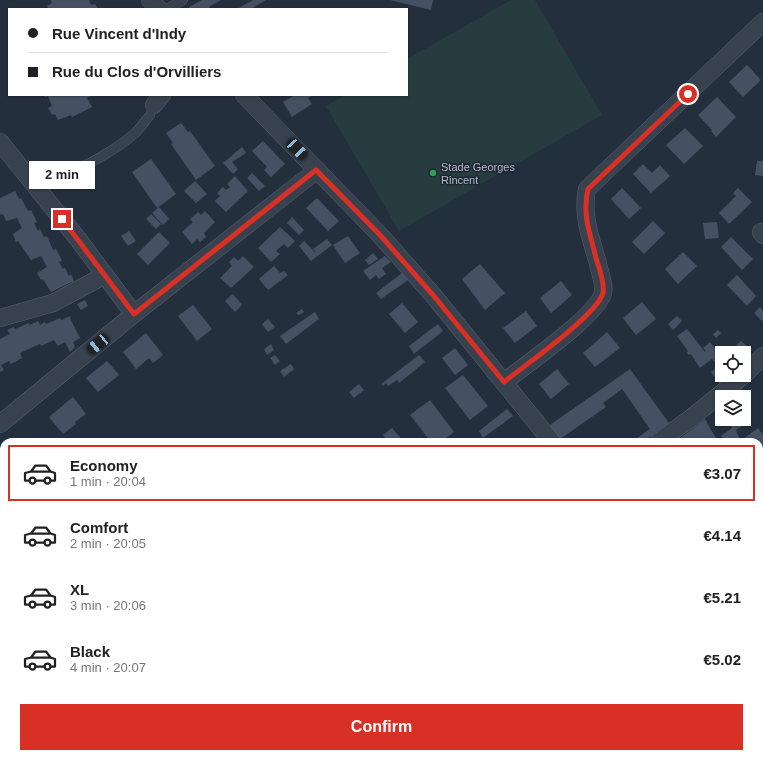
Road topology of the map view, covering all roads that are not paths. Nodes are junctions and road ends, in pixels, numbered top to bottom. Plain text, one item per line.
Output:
1 (150, 0) edge
2 (183, 0) edge
3 (158, 8) edge
4 (169, 8) edge
5 (763, 22) edge
6 (245, 96) edge
7 (155, 105) edge
8 (0, 142) edge
9 (316, 170) junction
10 (38, 189) junction
11 (105, 275) junction
12 (134, 314) junction
13 (0, 318) edge
14 (763, 356) edge
15 (751, 368) edge
16 (504, 382) junction
17 (735, 382) edge
18 (0, 424) edge
19 (549, 438) edge
20 (664, 438) edge

1 - 3 street
2 - 4 lane
5 - 16 street
6 - 9 street
7 - 10 lane
8 - 10 street
9 - 12 street
9 - 16 street
10 - 11 street
11 - 12 street
11 - 13 street
12 - 18 street
14 - 15 street
16 - 19 street
17 - 20 street

